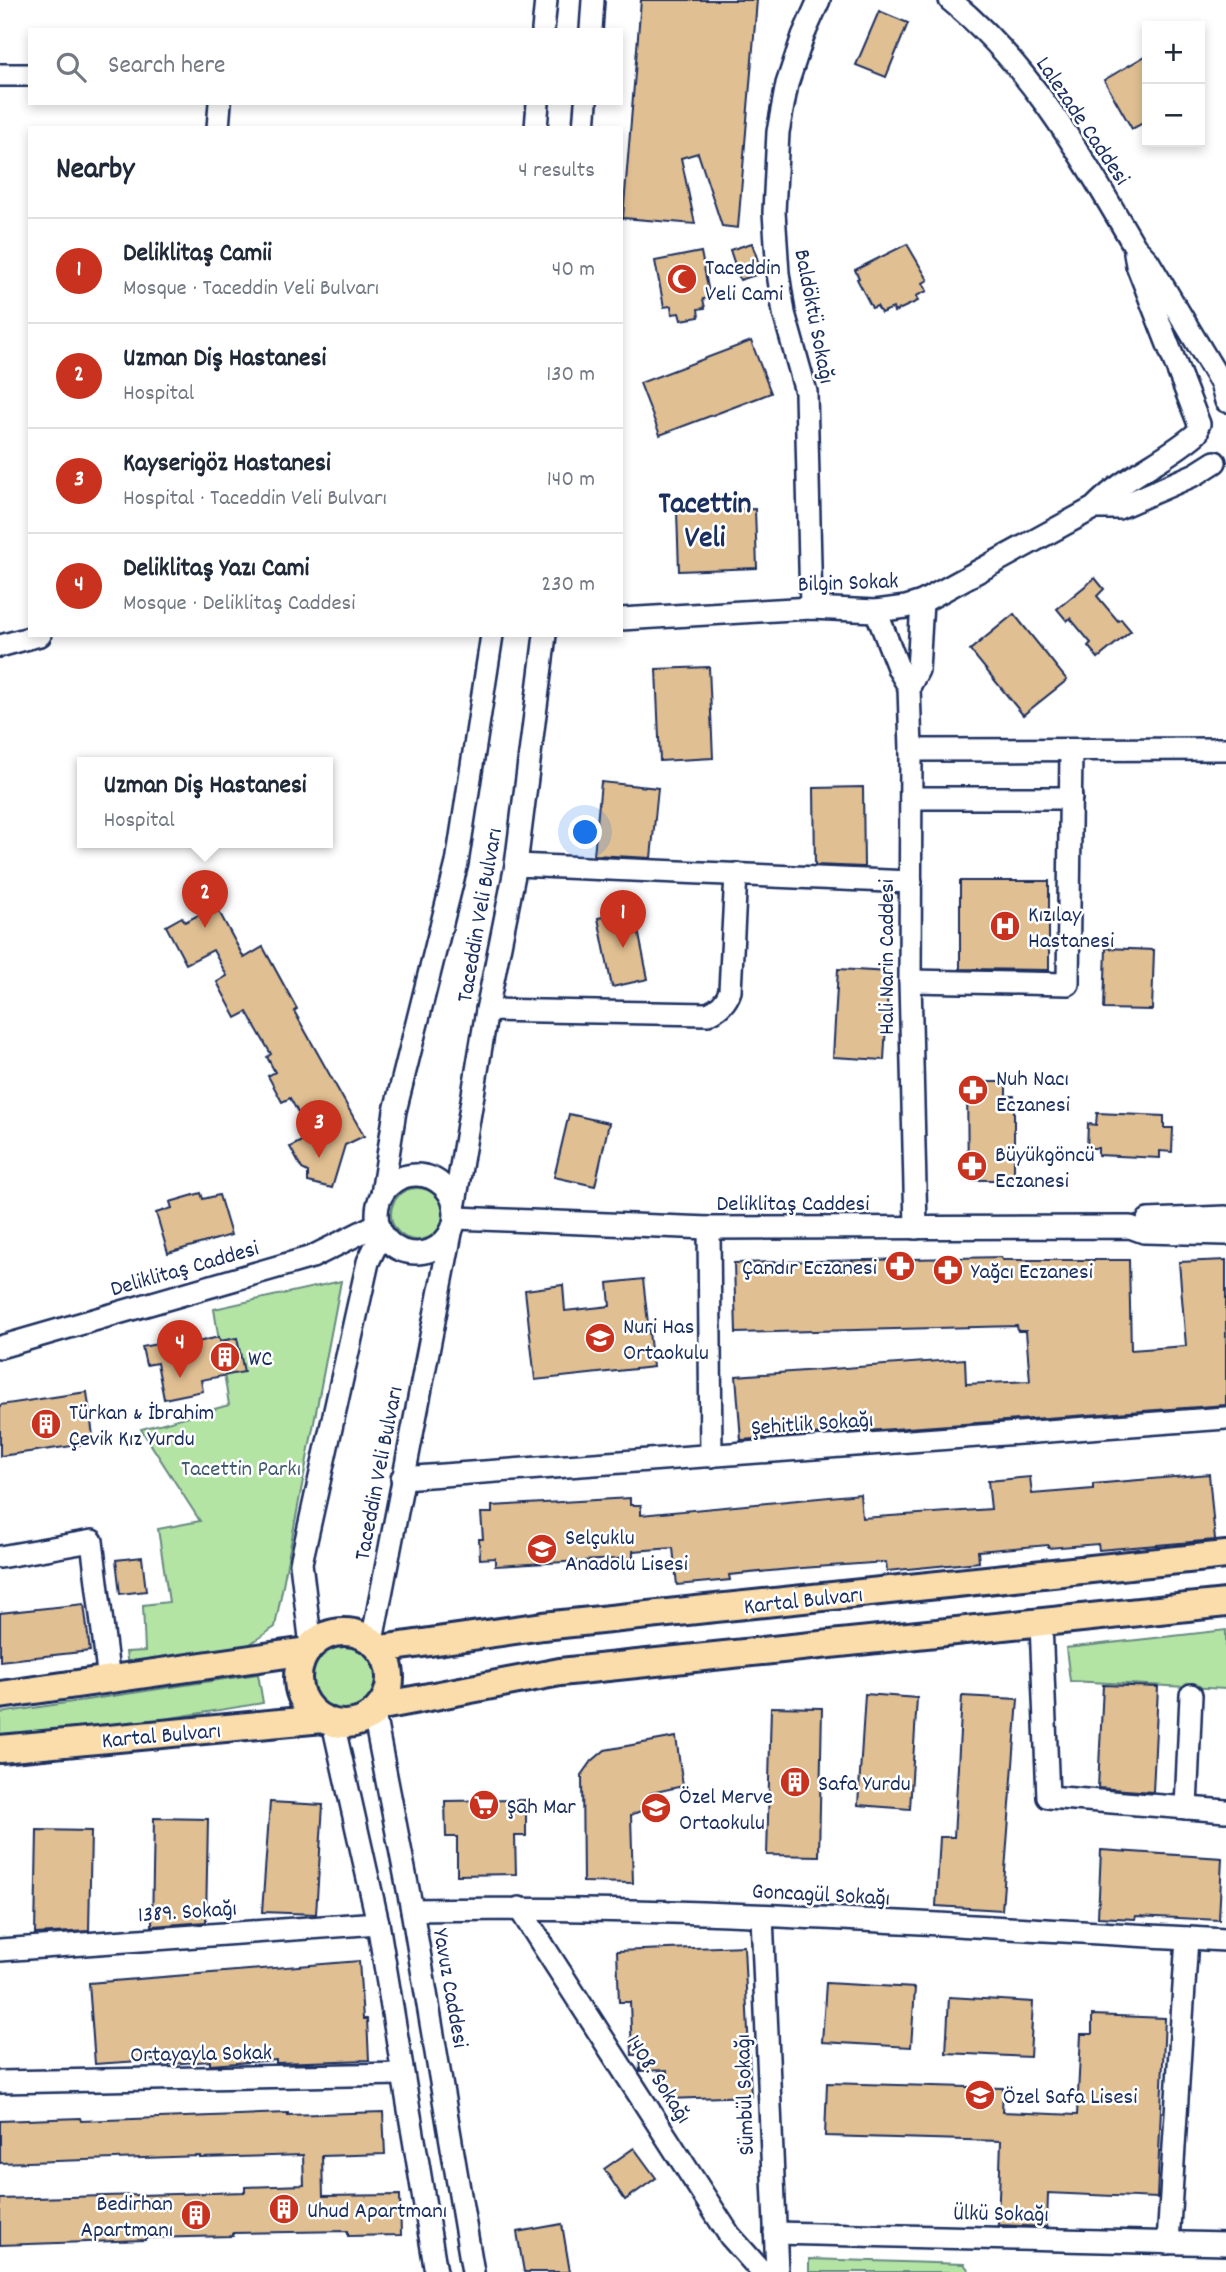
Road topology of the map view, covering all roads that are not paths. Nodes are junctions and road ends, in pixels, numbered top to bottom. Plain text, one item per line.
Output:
1 (546, 0) edge
2 (593, 0) edge
3 (819, 0) edge
4 (950, 0) edge
5 (543, 28) edge
6 (590, 28) edge
7 (0, 75) edge
8 (28, 75) edge
9 (220, 105) edge
10 (538, 105) edge
11 (586, 105) edge
12 (218, 126) edge
13 (536, 126) edge
14 (584, 126) edge
15 (1135, 247) junction
16 (1226, 401) edge
17 (1226, 406) edge
18 (1198, 429) junction
19 (1223, 465) edge
20 (1094, 508) junction
21 (922, 603) junction
22 (811, 608) junction
23 (876, 611) junction
24 (623, 619) edge
25 (33, 637) edge
26 (492, 637) edge
27 (545, 637) edge
28 (0, 646) edge
29 (909, 687) junction
30 (1226, 749) edge
31 (911, 750) junction
32 (1071, 751) junction
33 (911, 798) junction
34 (1071, 798) junction
35 (516, 865) junction
36 (736, 874) junction
37 (911, 882) junction
38 (910, 981) junction
39 (487, 1010) junction
40 (382, 1194) junction
41 (1226, 1217) edge
42 (454, 1218) junction
43 (1130, 1227) junction
44 (380, 1228) junction
45 (709, 1228) junction
46 (916, 1228) junction
47 (1226, 1234) edge
48 (0, 1348) edge
49 (1226, 1418) edge
50 (711, 1456) junction
51 (402, 1478) junction
52 (1226, 1555) edge
53 (0, 1557) edge
54 (1226, 1603) edge
55 (1041, 1623) junction
56 (376, 1645) junction
57 (309, 1649) junction
58 (109, 1681) junction
59 (0, 1695) edge
60 (1191, 1695) dead end
61 (378, 1710) junction
62 (328, 1721) junction
63 (0, 1749) edge
64 (1186, 1808) junction
65 (1226, 1811) edge
66 (519, 1908) junction
67 (412, 1910) junction
68 (762, 1916) junction
69 (378, 1923) junction
70 (1186, 1938) junction
71 (1226, 1940) edge
72 (0, 1950) edge
73 (402, 2074) junction
74 (0, 2082) edge
75 (775, 2233) junction
76 (1168, 2243) junction
77 (1226, 2244) edge
78 (436, 2272) edge
79 (473, 2272) edge
80 (762, 2272) edge
81 (776, 2272) edge

1 - 5 street
2 - 6 street
3 - 22 street, Baldöktü Sokağı
4 - 15 street, Lalezade Caddesi
7 - 8 street
9 - 12 street
10 - 13 street
11 - 14 street
15 - 16 street, Lalezade Caddesi
15 - 18 street, Lalezade Caddesi
17 - 18 street, Bilgin Sokak
18 - 19 street, Lalezade Caddesi
18 - 20 street, Bilgin Sokak
19 - 20 street, Bilgin Sokak
20 - 21 street, Bilgin Sokak
21 - 23 street, Bilgin Sokak
21 - 29 street, Hali Narin Caddesi
22 - 23 street, Bilgin Sokak
22 - 24 street, Bilgin Sokak
23 - 29 street, Hali Narin Caddesi
25 - 28 street
26 - 40 street, Taceddin Veli Bulvarı
27 - 35 street, Taceddin Veli Bulvarı
29 - 31 street, Hali Narin Caddesi
30 - 32 street
31 - 32 street
31 - 33 street, Hali Narin Caddesi
32 - 34 street
33 - 34 street
33 - 37 street, Hali Narin Caddesi
34 - 38 street
35 - 36 street
35 - 39 street, Taceddin Veli Bulvarı
36 - 37 street
36 - 39 street
37 - 38 street, Hali Narin Caddesi
38 - 46 street, Hali Narin Caddesi
39 - 42 street, Taceddin Veli Bulvarı
40 - 42 street
40 - 44 street
41 - 43 street, Deliklitaş Caddesi
42 - 44 street
42 - 45 street, Deliklitaş Caddesi
42 - 51 street, Taceddin Veli Bulvarı
43 - 46 street, Deliklitaş Caddesi
43 - 47 street, Deliklitaş Caddesi
44 - 48 street, Deliklitaş Caddesi
44 - 57 street
45 - 46 street, Deliklitaş Caddesi
45 - 50 street
49 - 50 street, Şehitlik Sokağı
50 - 51 street, Şehitlik Sokağı
51 - 56 street, Taceddin Veli Bulvarı
52 - 56 main road, Kartal Bulvarı
53 - 58 street
54 - 55 main road, Kartal Bulvarı
55 - 61 main road, Kartal Bulvarı
55 - 64 street
56 - 57 main road
56 - 61 main road
57 - 58 main road
57 - 62 main road
58 - 59 main road
60 - 64 street
61 - 62 main road
61 - 67 street, Yavuz Caddesi
62 - 63 main road, Kartal Bulvarı
62 - 69 street
64 - 65 street
66 - 67 street, Goncagül Sokağı
66 - 68 street, Goncagül Sokağı
66 - 80 street, 1408. Sokağı
67 - 79 street, Yavuz Caddesi
68 - 70 street, Goncagül Sokağı
68 - 75 street, Sümbül Sokağı
69 - 72 street, 1389. Sokağı
69 - 73 street
70 - 71 street, Goncagül Sokağı
70 - 76 street
73 - 74 street, Ortayayla Sokak
73 - 78 street
75 - 76 street, Ülkü Sokağı
75 - 81 street, Sümbül Sokağı
76 - 77 street, Ülkü Sokağı

